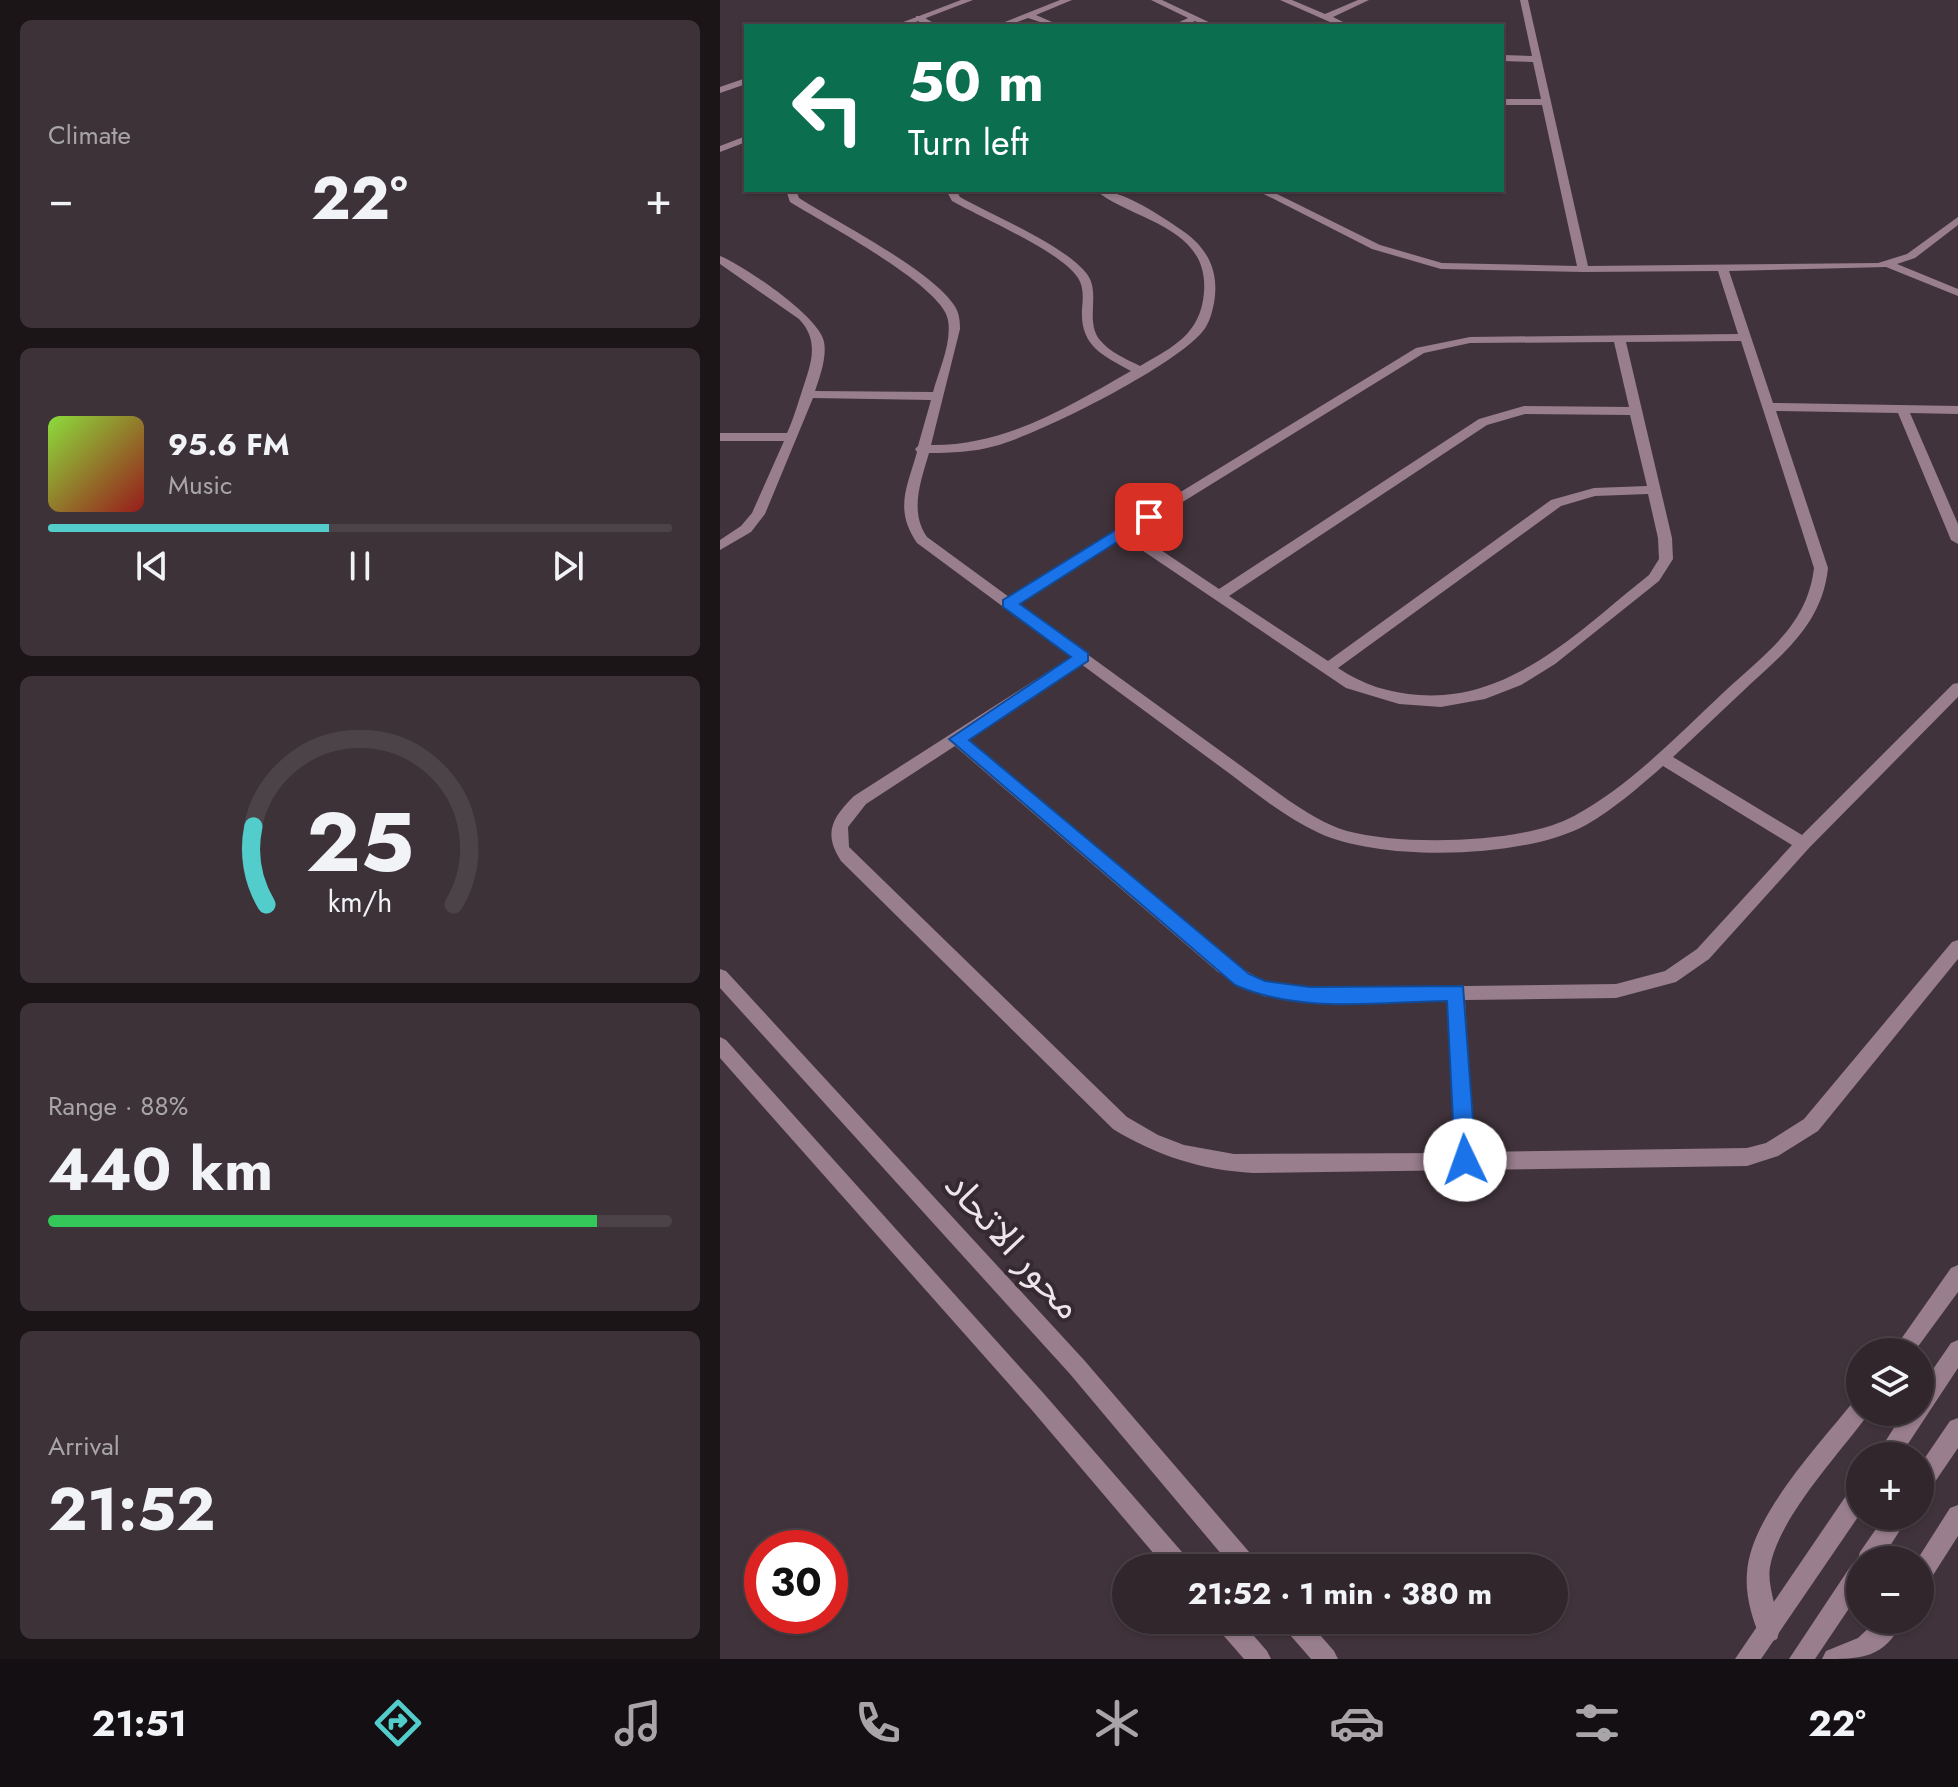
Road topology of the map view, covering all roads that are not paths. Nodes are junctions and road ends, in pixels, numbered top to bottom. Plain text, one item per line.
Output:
1 (969, 0) edge
2 (1068, 0) edge
3 (1155, 0) edge
4 (1284, 0) edge
5 (1365, 0) edge
6 (1524, 0) edge
7 (1028, 15) junction
8 (1325, 17) junction
9 (919, 18) junction
10 (1195, 18) junction
11 (902, 24) edge
12 (930, 24) edge
13 (1004, 24) edge
14 (1049, 24) edge
15 (1180, 24) edge
16 (1208, 24) edge
17 (1342, 24) edge
18 (1504, 58) edge
19 (1536, 59) junction
20 (744, 82) edge
21 (720, 90) edge
22 (1504, 102) edge
23 (1545, 102) junction
24 (744, 140) edge
25 (720, 149) edge
26 (792, 192) edge
27 (952, 192) edge
28 (1104, 192) edge
29 (1265, 192) edge
30 (1958, 220) edge
31 (720, 259) edge
32 (1888, 264) junction
33 (1583, 269) junction
34 (1723, 269) junction
35 (1958, 293) edge
36 (1744, 337) junction
37 (1619, 338) junction
38 (1139, 371) junction
39 (806, 394) junction
40 (936, 396) junction
41 (1768, 407) junction
42 (1902, 408) junction
43 (1958, 410) edge
44 (1635, 411) junction
45 (720, 437) edge
46 (790, 437) junction
47 (921, 449) junction
48 (1652, 490) junction
49 (1124, 532) junction
50 (1958, 540) edge
51 (720, 546) edge
52 (1219, 596) junction
53 (1009, 603) junction
54 (1082, 657) junction
55 (1327, 669) junction
56 (1958, 689) edge
57 (957, 739) junction
58 (1662, 758) junction
59 (1803, 844) junction
60 (1958, 947) edge
61 (720, 976) edge
62 (1456, 992) junction
63 (720, 1045) edge
64 (1465, 1160) junction
65 (1958, 1275) edge
66 (1912, 1338) edge
67 (1958, 1350) edge
68 (1934, 1386) edge
69 (1848, 1426) edge
70 (1958, 1429) edge
71 (1934, 1464) edge
72 (1846, 1516) edge
73 (1958, 1516) edge
74 (1934, 1553) edge
75 (1169, 1554) edge
76 (1236, 1554) edge
77 (1846, 1593) edge
78 (1769, 1631) junction
79 (1237, 1634) edge
80 (1304, 1634) edge
81 (1879, 1634) edge
82 (1259, 1659) edge
83 (1326, 1659) edge
84 (1747, 1659) edge
85 (1801, 1659) edge
86 (1834, 1659) edge

1 - 9 street
2 - 7 street
3 - 10 street
4 - 8 street
5 - 8 street
6 - 19 street
7 - 13 street
7 - 14 street
8 - 17 street
9 - 11 street
9 - 12 street
10 - 15 street
10 - 16 street
18 - 19 street
19 - 23 street
20 - 21 street
22 - 23 street
23 - 33 street
24 - 25 street
26 - 40 street
27 - 38 street
28 - 38 street
29 - 33 street
30 - 32 street
31 - 39 street
32 - 34 street
32 - 35 street
33 - 34 street
34 - 36 street
36 - 37 street
36 - 41 street
37 - 44 street
37 - 49 street
38 - 47 street
39 - 40 street
39 - 46 street
40 - 47 street
41 - 42 street
41 - 58 street
42 - 43 street
42 - 50 street
44 - 48 street
44 - 52 street
45 - 46 street
46 - 51 street
47 - 53 street
48 - 55 street
48 - 55 street
49 - 52 street
49 - 53 street
52 - 55 street
53 - 54 street
54 - 57 street
54 - 58 street
56 - 59 street
57 - 62 street
57 - 64 street
58 - 59 street
59 - 62 street
60 - 64 street
61 - 76 street, محور الاتحاد
62 - 64 street
63 - 75 street
65 - 66 street
67 - 68 street
69 - 78 street
70 - 71 street
72 - 78 street
73 - 74 street
77 - 85 street
78 - 84 street
79 - 82 street
80 - 83 street
81 - 86 street

